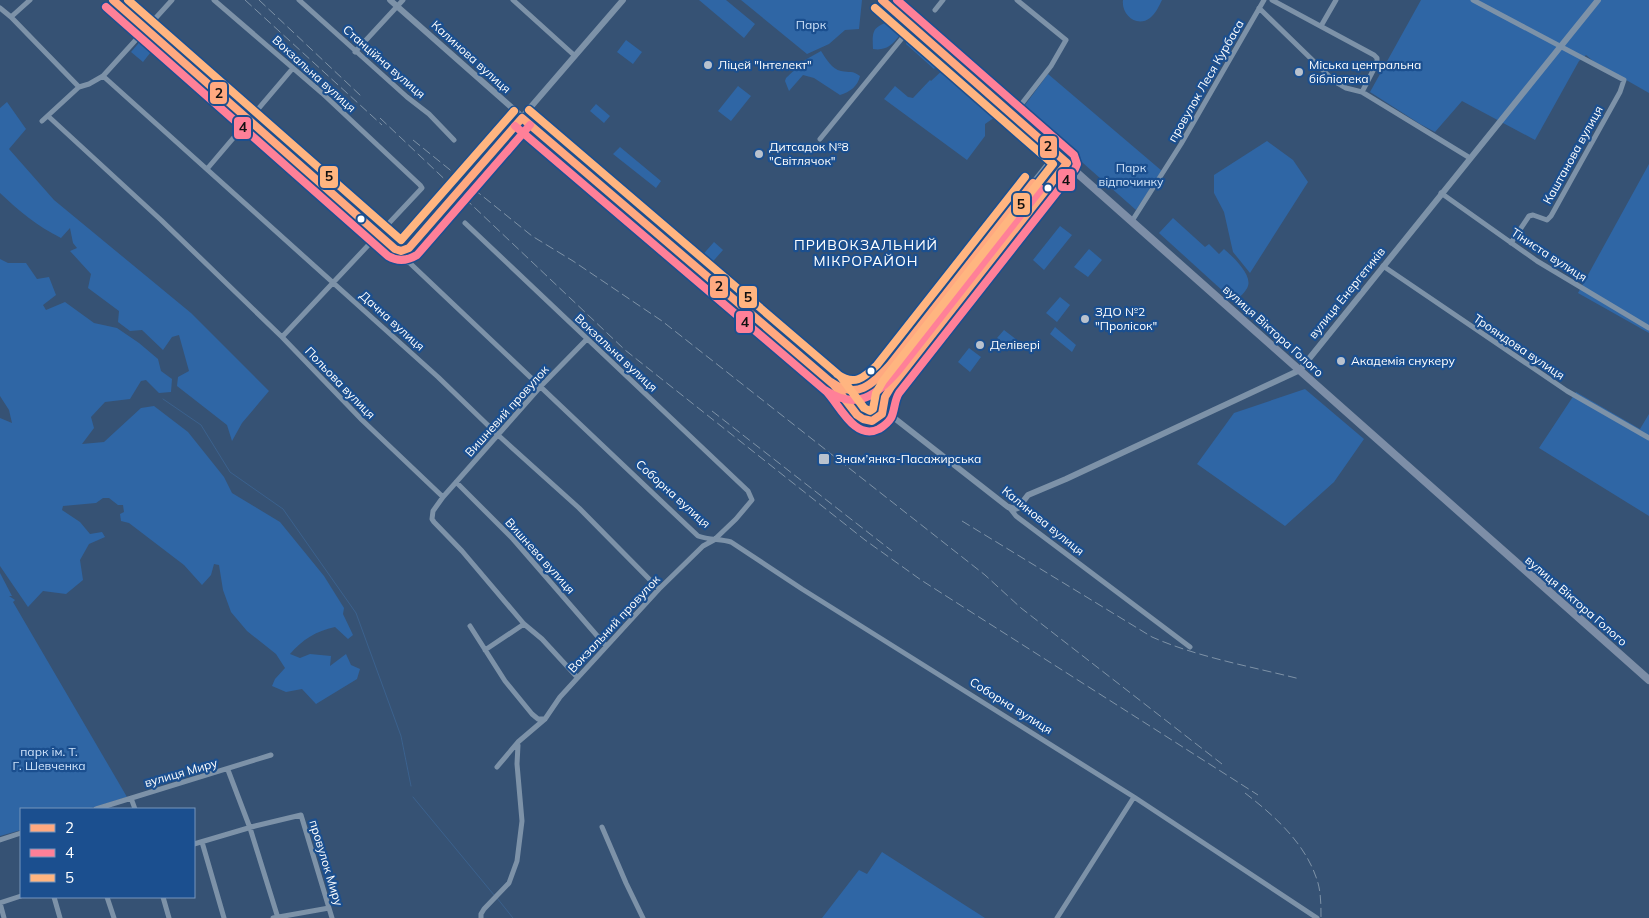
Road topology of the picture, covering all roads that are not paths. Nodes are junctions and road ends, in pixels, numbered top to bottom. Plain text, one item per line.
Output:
1 (30, 0) edge
2 (113, 0) edge
3 (172, 0) edge
4 (214, 0) edge
5 (299, 0) edge
6 (390, 0) edge
7 (403, 0) edge
8 (513, 0) edge
9 (623, 0) edge
10 (882, 0) edge
11 (943, 0) edge
12 (1017, 0) edge
13 (1264, 0) edge
14 (1272, 0) edge
15 (1336, 0) edge
16 (1473, 0) edge
17 (1598, 0) edge
18 (397, 6) junction
19 (0, 8) edge
20 (1259, 8) junction
21 (935, 10) dead end
22 (11, 17) junction
23 (912, 26) junction
24 (1321, 26) junction
25 (145, 29) junction
26 (1561, 47) junction
27 (355, 52) junction
28 (575, 56) junction
29 (293, 68) junction
30 (103, 76) junction
31 (79, 87) junction
32 (1362, 92) junction
33 (1013, 115) junction
34 (48, 116) junction
35 (522, 118) junction
36 (248, 120) junction
37 (42, 121) dead end
38 (820, 139) dead end
39 (454, 140) dead end
40 (1056, 154) junction
41 (1470, 158) junction
42 (1067, 163) junction
43 (207, 169) junction
44 (473, 174) tunnel mouth
45 (1441, 193) junction
46 (455, 194) tunnel mouth
47 (1132, 221) junction
48 (465, 223) dead end
49 (379, 235) junction
50 (1511, 243) junction
51 (409, 248) junction
52 (395, 249) junction
53 (408, 262) junction
54 (1383, 266) junction
55 (334, 282) junction
56 (1649, 328) edge
57 (282, 337) junction
58 (587, 339) junction
59 (1300, 370) junction
60 (834, 384) junction
61 (540, 386) junction
62 (863, 389) junction
63 (884, 400) junction
64 (884, 410) junction
65 (854, 411) junction
66 (498, 435) junction
67 (1649, 438) edge
68 (456, 482) junction
69 (443, 497) junction
70 (752, 500) joint
71 (1008, 507) junction
72 (714, 540) junction
73 (659, 589) junction
74 (524, 624) junction
75 (470, 626) dead end
76 (606, 646) junction
77 (1190, 647) dead end
78 (485, 650) junction
79 (577, 677) junction
80 (1649, 680) edge
81 (544, 719) junction
82 (518, 742) junction
83 (271, 755) dead end
84 (497, 767) dead end
85 (228, 770) junction
86 (1134, 797) junction
87 (131, 798) junction
88 (99, 808) edge
89 (135, 808) edge
90 (602, 827) dead end
91 (250, 828) junction
92 (20, 833) edge
93 (0, 840) edge
94 (202, 842) junction
95 (195, 844) edge
96 (20, 896) edge
97 (54, 898) edge
98 (107, 898) edge
99 (162, 898) edge
100 (0, 903) edge
101 (329, 908) junction
102 (4, 918) edge
103 (60, 918) edge
104 (114, 918) edge
105 (169, 918) edge
106 (224, 918) edge
107 (276, 918) edge
108 (332, 918) edge
109 (481, 918) edge
110 (643, 918) edge
111 (1057, 918) edge
112 (1317, 918) edge

1 - 22 street
2 - 25 street, Соборна вулиця
3 - 25 street
4 - 29 street, Вокзальна вулиця
5 - 27 street, Станційна вулиця
6 - 18 street, Калинова вулиця
7 - 18 street
8 - 28 street
9 - 28 street
10 - 23 main road, вулиця Віктора Голого
11 - 21 street
12 - 33 street
13 - 20 street, провулок Леся Курбаса
14 - 24 street
15 - 24 street
16 - 26 street
17 - 26 street, вулиця Енергетиків
18 - 27 street
18 - 35 street, Калинова вулиця
19 - 22 street
20 - 32 street
20 - 47 street, провулок Леся Курбаса
22 - 31 street
23 - 33 main road, вулиця Віктора Голого
23 - 38 street
24 - 32 street
25 - 30 street
25 - 36 street, Соборна вулиця
26 - 41 street, вулиця Енергетиків
26 - 50 street, Каштанова вулиця
27 - 39 street, Станційна вулиця
28 - 35 street
29 - 36 street
29 - 49 street, Вокзальна вулиця
30 - 31 street
30 - 43 street, Дачна вулиця
31 - 34 street
32 - 41 street
33 - 40 main road, вулиця Віктора Голого
34 - 37 street
34 - 57 street, Польова вулиця
35 - 44 street
35 - 60 street, Калинова вулиця
36 - 43 street
36 - 49 street, Соборна вулиця
40 - 42 main road, вулиця Віктора Голого
40 - 62 street
41 - 45 street, вулиця Енергетиків
42 - 47 main road, вулиця Віктора Голого
42 - 63 street
43 - 55 street, Дачна вулиця
45 - 50 street, Тіниста вулиця
45 - 54 street, вулиця Енергетиків
46 - 51 street
47 - 59 main road, вулиця Віктора Голого
48 - 58 street, Вокзальна вулиця
49 - 52 street, Соборна вулиця
49 - 55 street
50 - 56 street, Тіниста вулиця
51 - 52 street
51 - 53 street
52 - 53 street, Соборна вулиця
53 - 61 street, Соборна вулиця
54 - 59 street, вулиця Енергетиків
54 - 67 street, Трояндова вулиця
55 - 57 street
55 - 66 street, Дачна вулиця
57 - 69 street, Польова вулиця
58 - 61 street, Вишневий провулок
58 - 70 street, Вокзальна вулиця
59 - 71 street, вулиця Енергетиків
59 - 80 main road, вулиця Віктора Голого
60 - 62 street
60 - 65 street
61 - 66 street, Вишневий провулок
61 - 72 street, Соборна вулиця
62 - 63 street
62 - 65 street
63 - 64 street
64 - 65 street
64 - 71 street, Калинова вулиця
66 - 68 street, Вишневий провулок
66 - 73 street, Дачна вулиця
68 - 69 street, Вишневий провулок
68 - 76 street, Вишнева вулиця
69 - 74 street
70 - 72 street, Вокзальний провулок
71 - 77 street, Калинова вулиця
72 - 73 street, Вокзальний провулок
72 - 86 street, Соборна вулиця
73 - 76 street, Вокзальний провулок
74 - 78 street
74 - 79 street
75 - 78 street
76 - 79 street, Вокзальний провулок
78 - 81 street
79 - 81 street, Вокзальний провулок
81 - 82 street, Вокзальний провулок
82 - 84 street, Вокзальний провулок
82 - 109 street
83 - 85 street, вулиця Миру
85 - 87 street, вулиця Миру
85 - 91 street
86 - 111 street
86 - 112 street, Соборна вулиця
87 - 88 street, вулиця Миру
87 - 89 street
90 - 110 street
91 - 94 street
91 - 101 street, провулок Миру
91 - 107 street
92 - 93 street
94 - 95 street
94 - 106 street
96 - 100 street
97 - 103 street
98 - 104 street
99 - 105 street
100 - 102 street
101 - 107 street
101 - 108 street, провулок Миру

